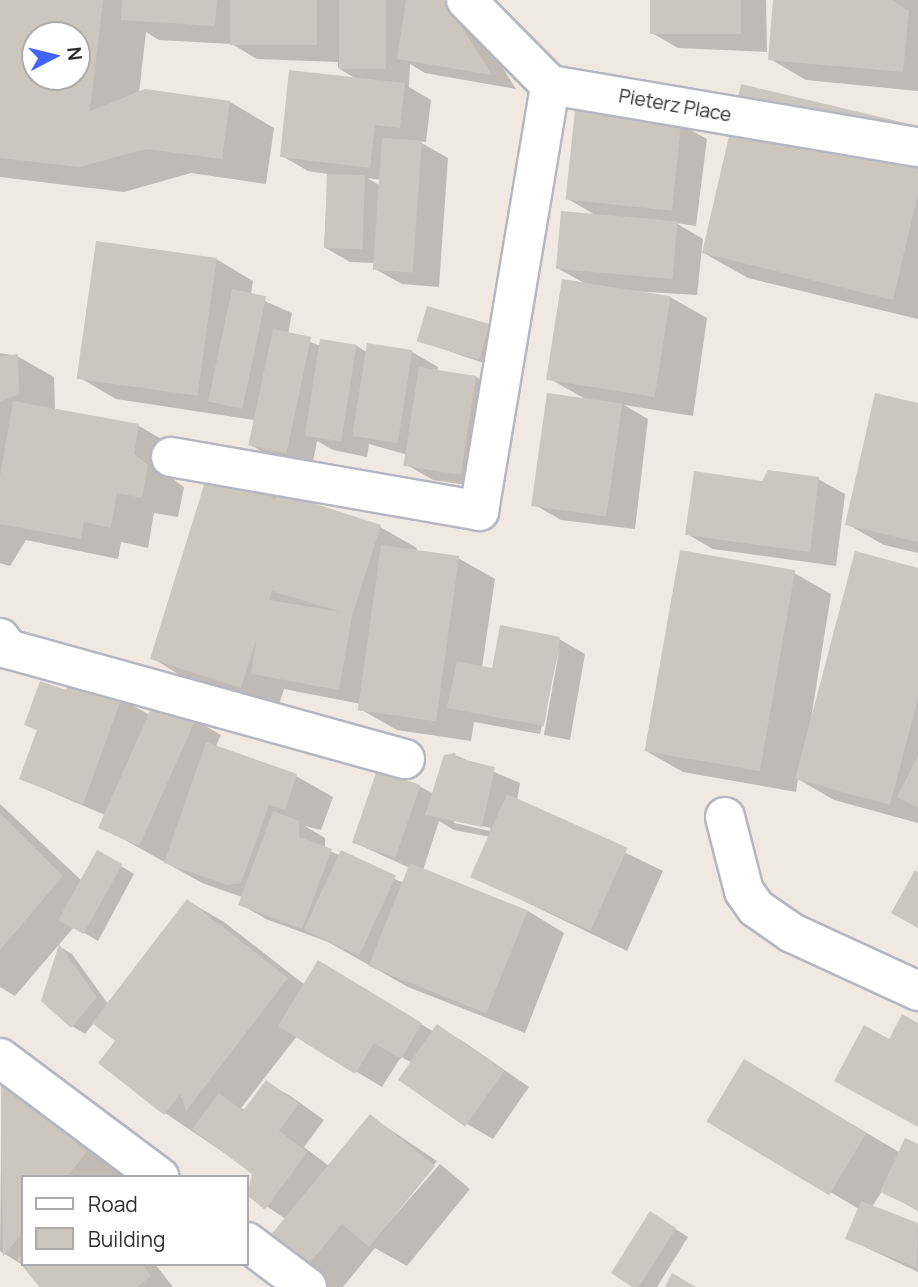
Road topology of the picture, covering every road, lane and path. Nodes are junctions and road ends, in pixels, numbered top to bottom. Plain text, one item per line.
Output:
1 (466, 0) edge
2 (550, 85) junction
3 (918, 147) edge
4 (171, 457) dead end
5 (0, 638) edge
6 (405, 759) dead end
7 (725, 817) dead end
8 (918, 991) edge
9 (0, 1058) edge
10 (156, 1175) edge
11 (248, 1243) edge
12 (307, 1287) edge

1 - 2 street
2 - 3 street, Pieterz Place
2 - 4 street
5 - 6 street
7 - 8 street
9 - 10 street
11 - 12 street

